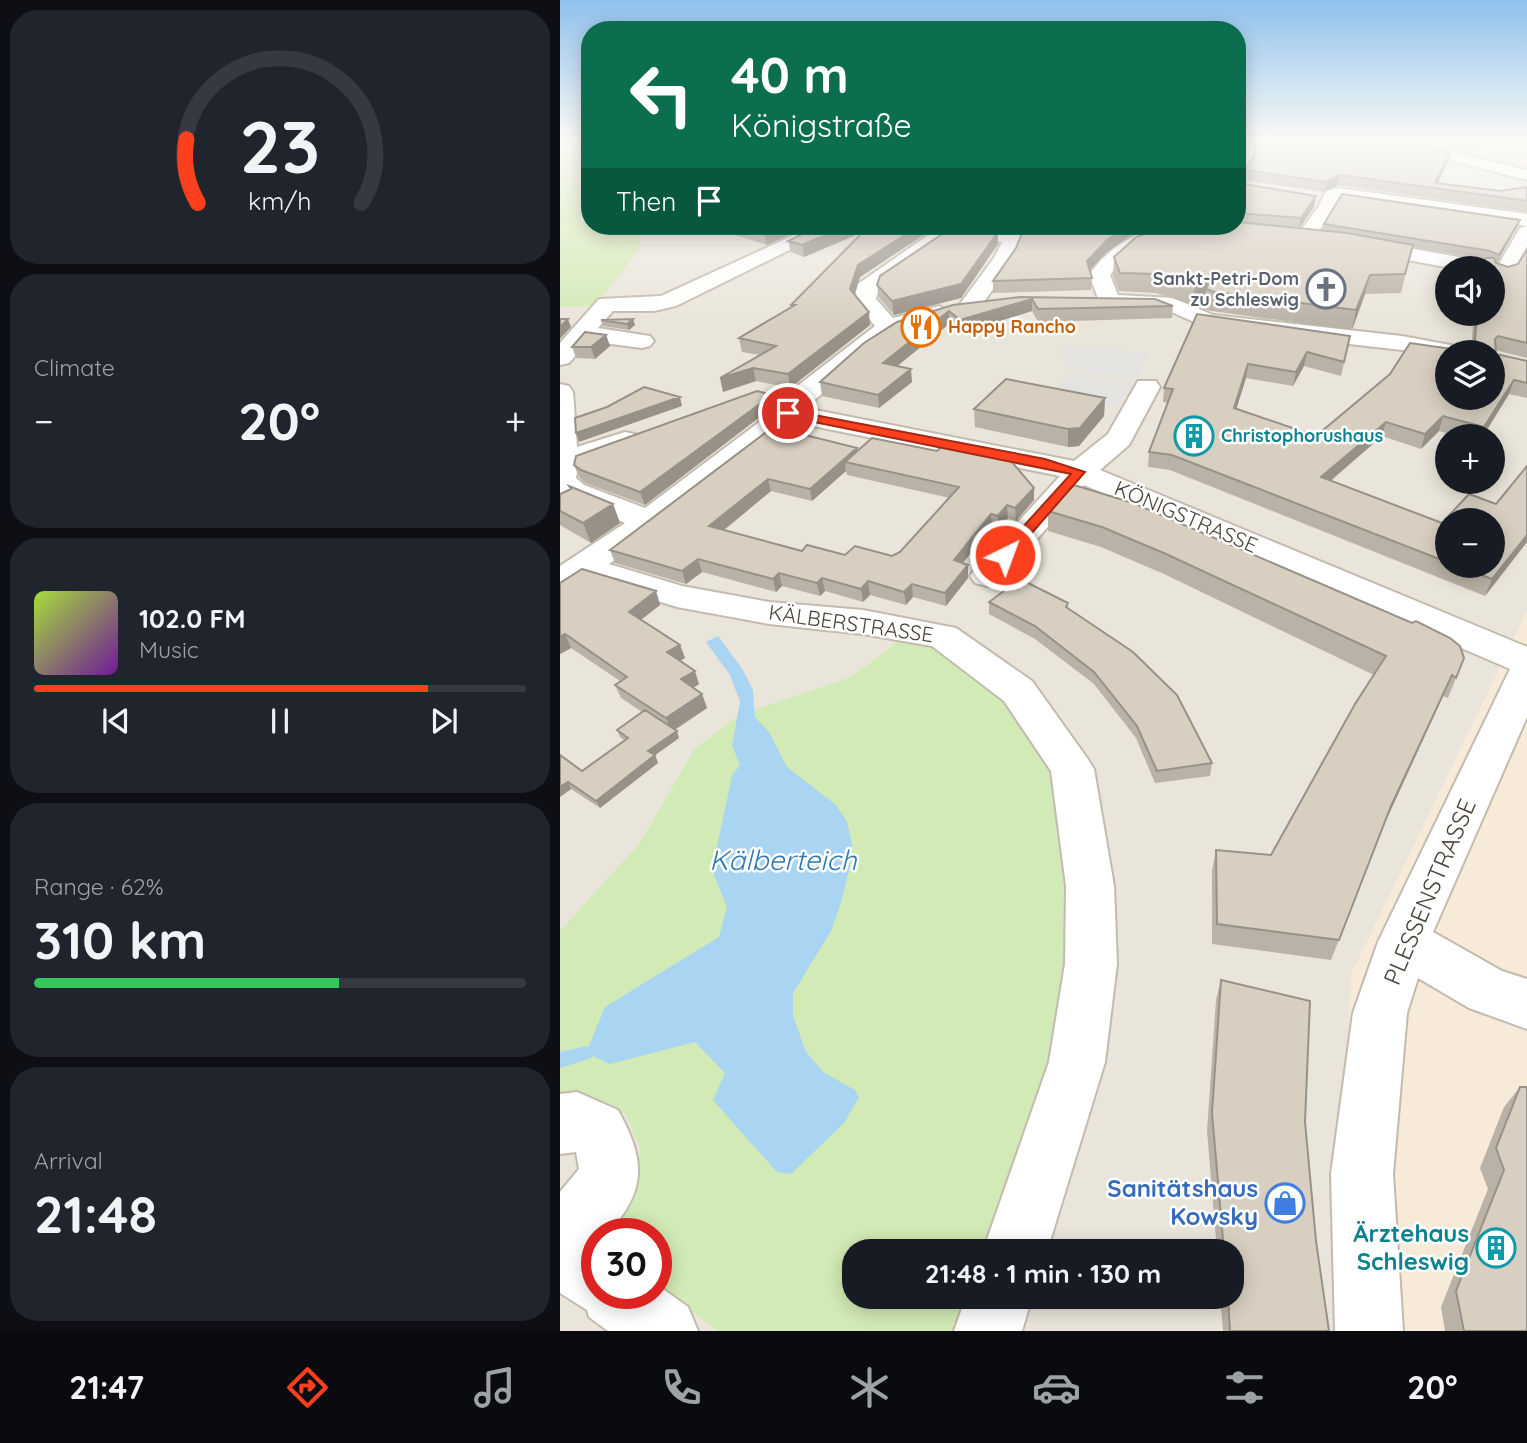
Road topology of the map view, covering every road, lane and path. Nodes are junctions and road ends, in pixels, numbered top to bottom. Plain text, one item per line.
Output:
1 (1322, 202) edge
2 (1408, 202) edge
3 (1527, 220) edge
4 (1527, 232) edge
5 (1283, 234) edge
6 (810, 235) edge
7 (939, 235) edge
8 (994, 235) edge
9 (1155, 235) edge
10 (1306, 237) junction
11 (1505, 257) edge
12 (1435, 258) edge
13 (1505, 271) edge
14 (1527, 275) edge
15 (1002, 300) edge
16 (971, 304) junction
17 (888, 327) junction
18 (581, 334) junction
19 (642, 341) dead end
20 (1435, 349) edge
21 (560, 358) edge
22 (1147, 387) dead end
23 (560, 392) edge
24 (785, 402) junction
25 (647, 433) edge
26 (564, 461) junction
27 (1079, 472) junction
28 (649, 521) junction
29 (573, 575) edge
30 (987, 576) dead end
31 (1527, 662) edge
32 (1527, 673) edge
33 (1404, 942) junction
34 (1527, 1004) edge
35 (560, 1124) edge
36 (560, 1235) edge
37 (1018, 1239) edge
38 (581, 1266) edge
39 (634, 1309) edge
40 (995, 1309) edge
41 (664, 1331) edge
42 (988, 1331) edge
43 (1369, 1331) edge

1 - 10 street
2 - 3 street
4 - 11 street
5 - 10 street
6 - 18 street
7 - 17 street
8 - 16 street
9 - 20 street
10 - 12 street
13 - 14 street
15 - 16 street
16 - 17 street
17 - 24 street
18 - 19 street
18 - 21 street
22 - 27 street
23 - 26 street
24 - 27 street, KÖNIGSTRASSE
24 - 28 street
25 - 26 street
26 - 28 street
27 - 30 street
27 - 31 street, KÖNIGSTRASSE
28 - 29 street
29 - 37 street, KÄLBERSTRASSE
32 - 33 street, PLESSENSTRASSE
33 - 34 street
33 - 43 street, PLESSENSTRASSE
35 - 36 street
36 - 38 street
39 - 41 street
40 - 42 street

